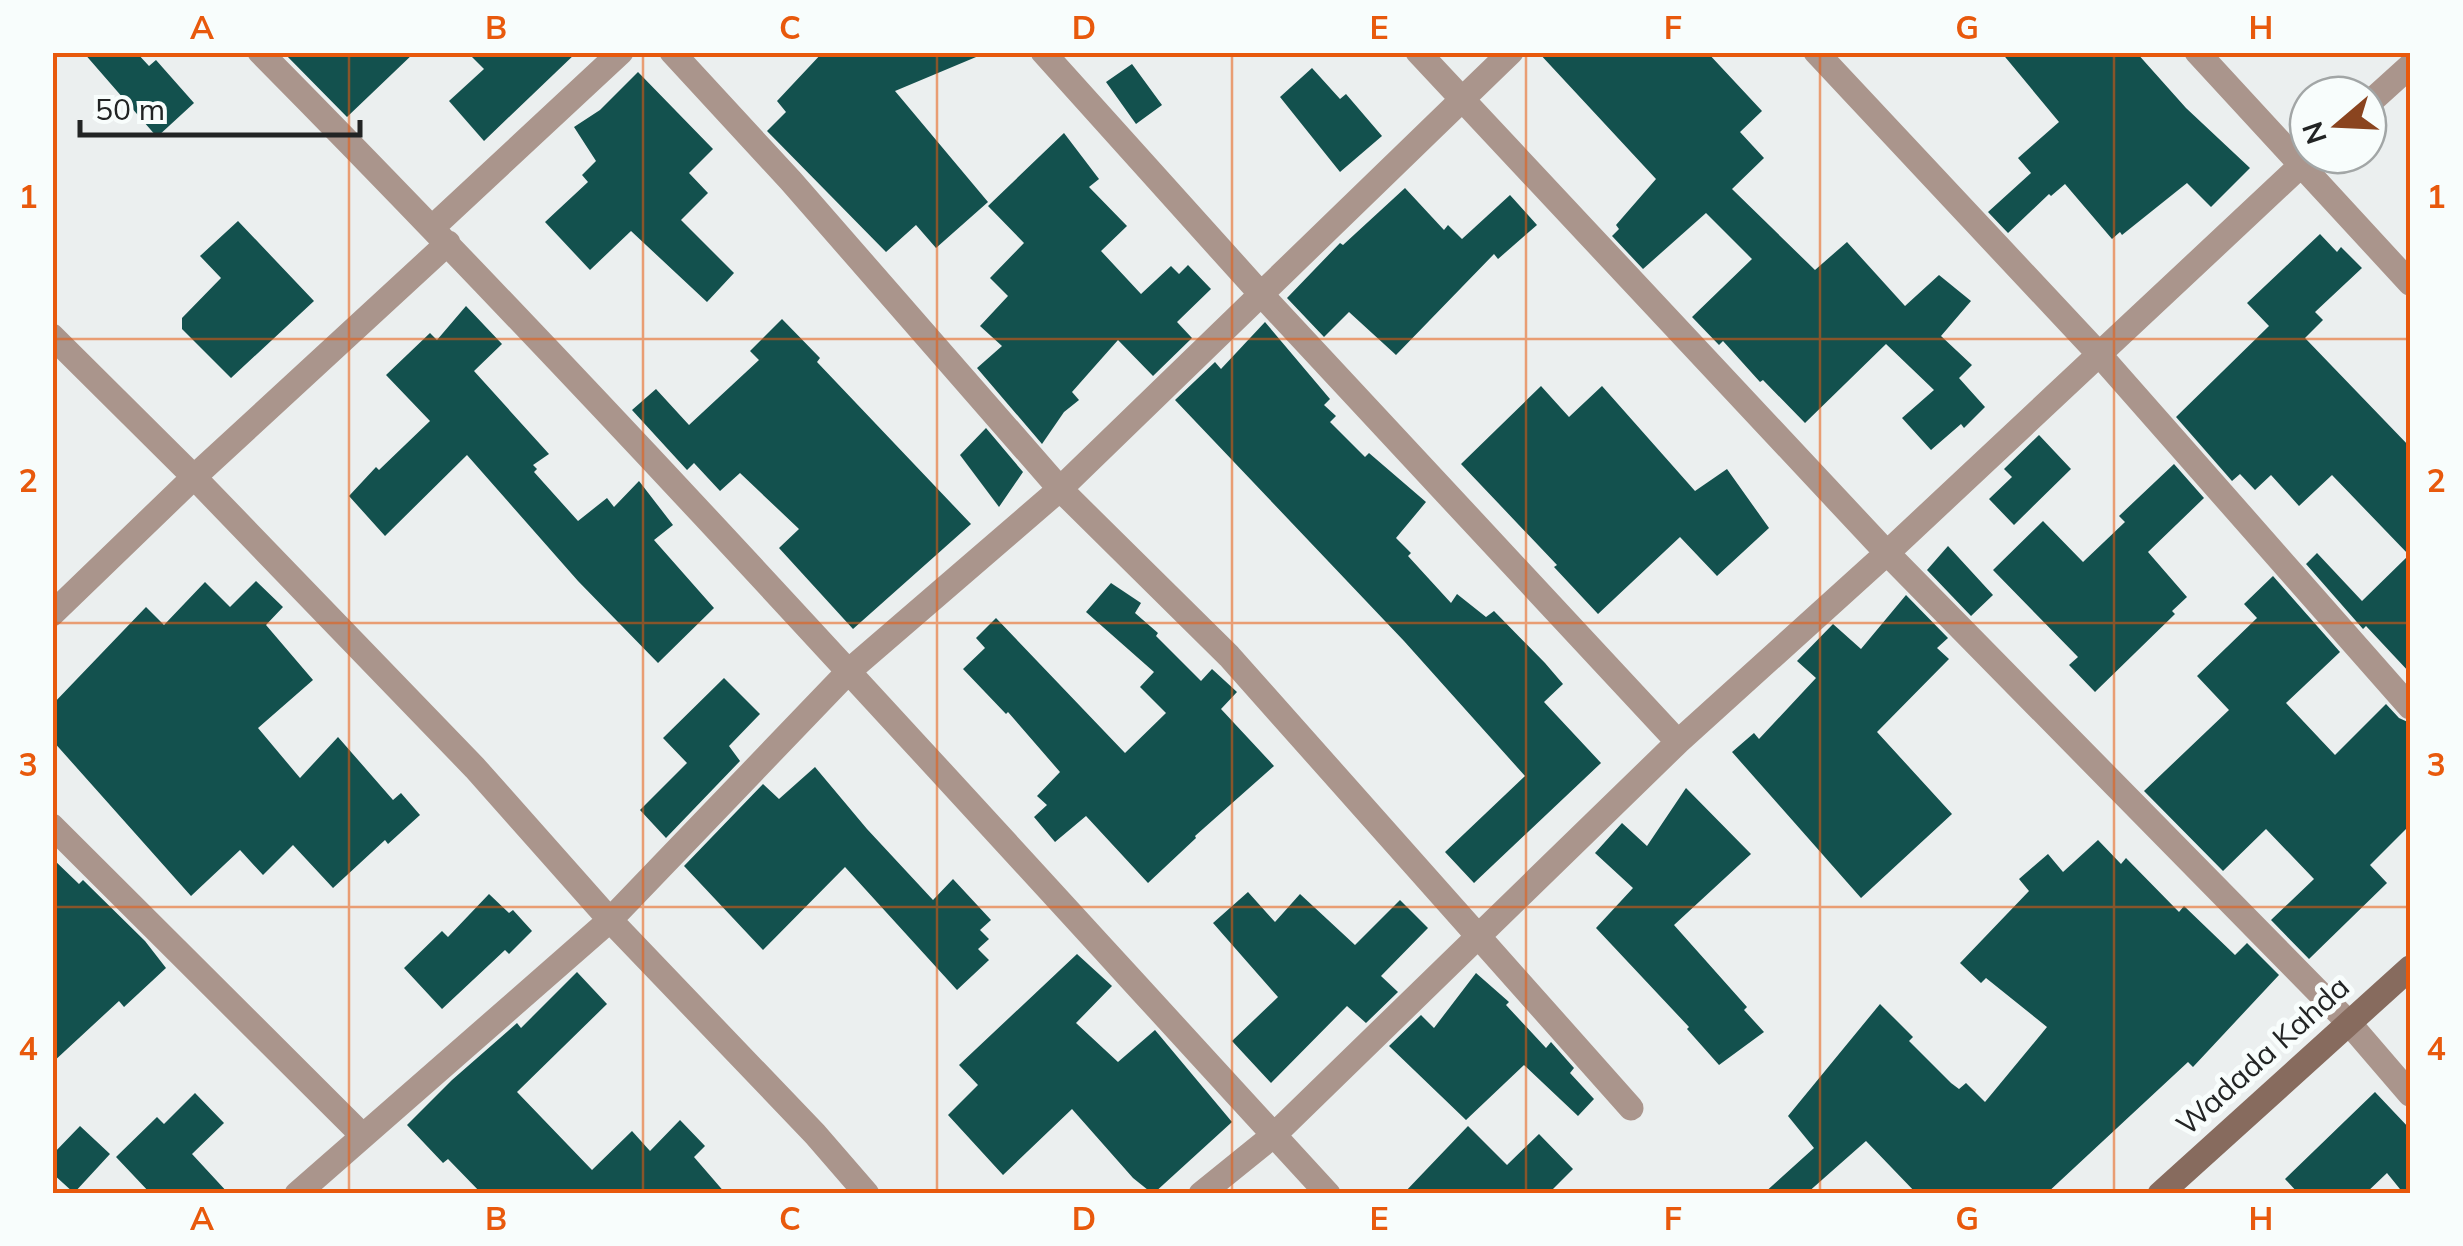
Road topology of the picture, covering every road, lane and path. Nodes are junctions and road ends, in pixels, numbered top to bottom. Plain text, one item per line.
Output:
1 (260, 52) edge
2 (621, 52) edge
3 (672, 52) edge
4 (1043, 52) edge
5 (1418, 52) edge
6 (1511, 52) edge
7 (1816, 52) edge
8 (2197, 52) edge
9 (2410, 66) edge
10 (2388, 86) edge
11 (1461, 99) junction
12 (2288, 142) edge
13 (2290, 175) edge
14 (2319, 175) edge
15 (441, 235) junction
16 (2410, 282) edge
17 (1260, 293) junction
18 (52, 336) edge
19 (2098, 353) junction
20 (194, 477) junction
21 (1060, 489) junction
22 (1887, 553) junction
23 (52, 614) edge
24 (850, 670) junction
25 (2410, 707) edge
26 (1678, 742) junction
27 (52, 826) edge
28 (610, 920) junction
29 (1480, 936) junction
30 (2410, 968) edge
31 (2349, 1022) junction
32 (2410, 1094) edge
33 (1631, 1108) dead end
34 (362, 1135) junction
35 (1274, 1135) junction
36 (297, 1194) edge
37 (867, 1194) edge
38 (1200, 1194) edge
39 (1328, 1194) edge
40 (2160, 1194) edge

1 - 15 street
2 - 15 street
3 - 21 street
4 - 17 street
5 - 11 street
6 - 11 street
7 - 19 street
8 - 12 street
9 - 10 street
11 - 17 street
11 - 22 street
13 - 19 street
14 - 16 street
15 - 20 street
15 - 24 street
17 - 21 street
17 - 26 street
18 - 20 street
19 - 22 street
19 - 25 street
20 - 23 street
20 - 28 street
21 - 24 street
21 - 29 street
22 - 26 street
22 - 31 street
24 - 28 street
24 - 35 street
26 - 29 street
27 - 34 street
28 - 34 street
28 - 37 street
29 - 33 street
29 - 35 street
30 - 31 main road, Wadada Kahda
31 - 32 street
31 - 40 main road, Wadada Kahda
34 - 36 street
35 - 38 street
35 - 39 street

